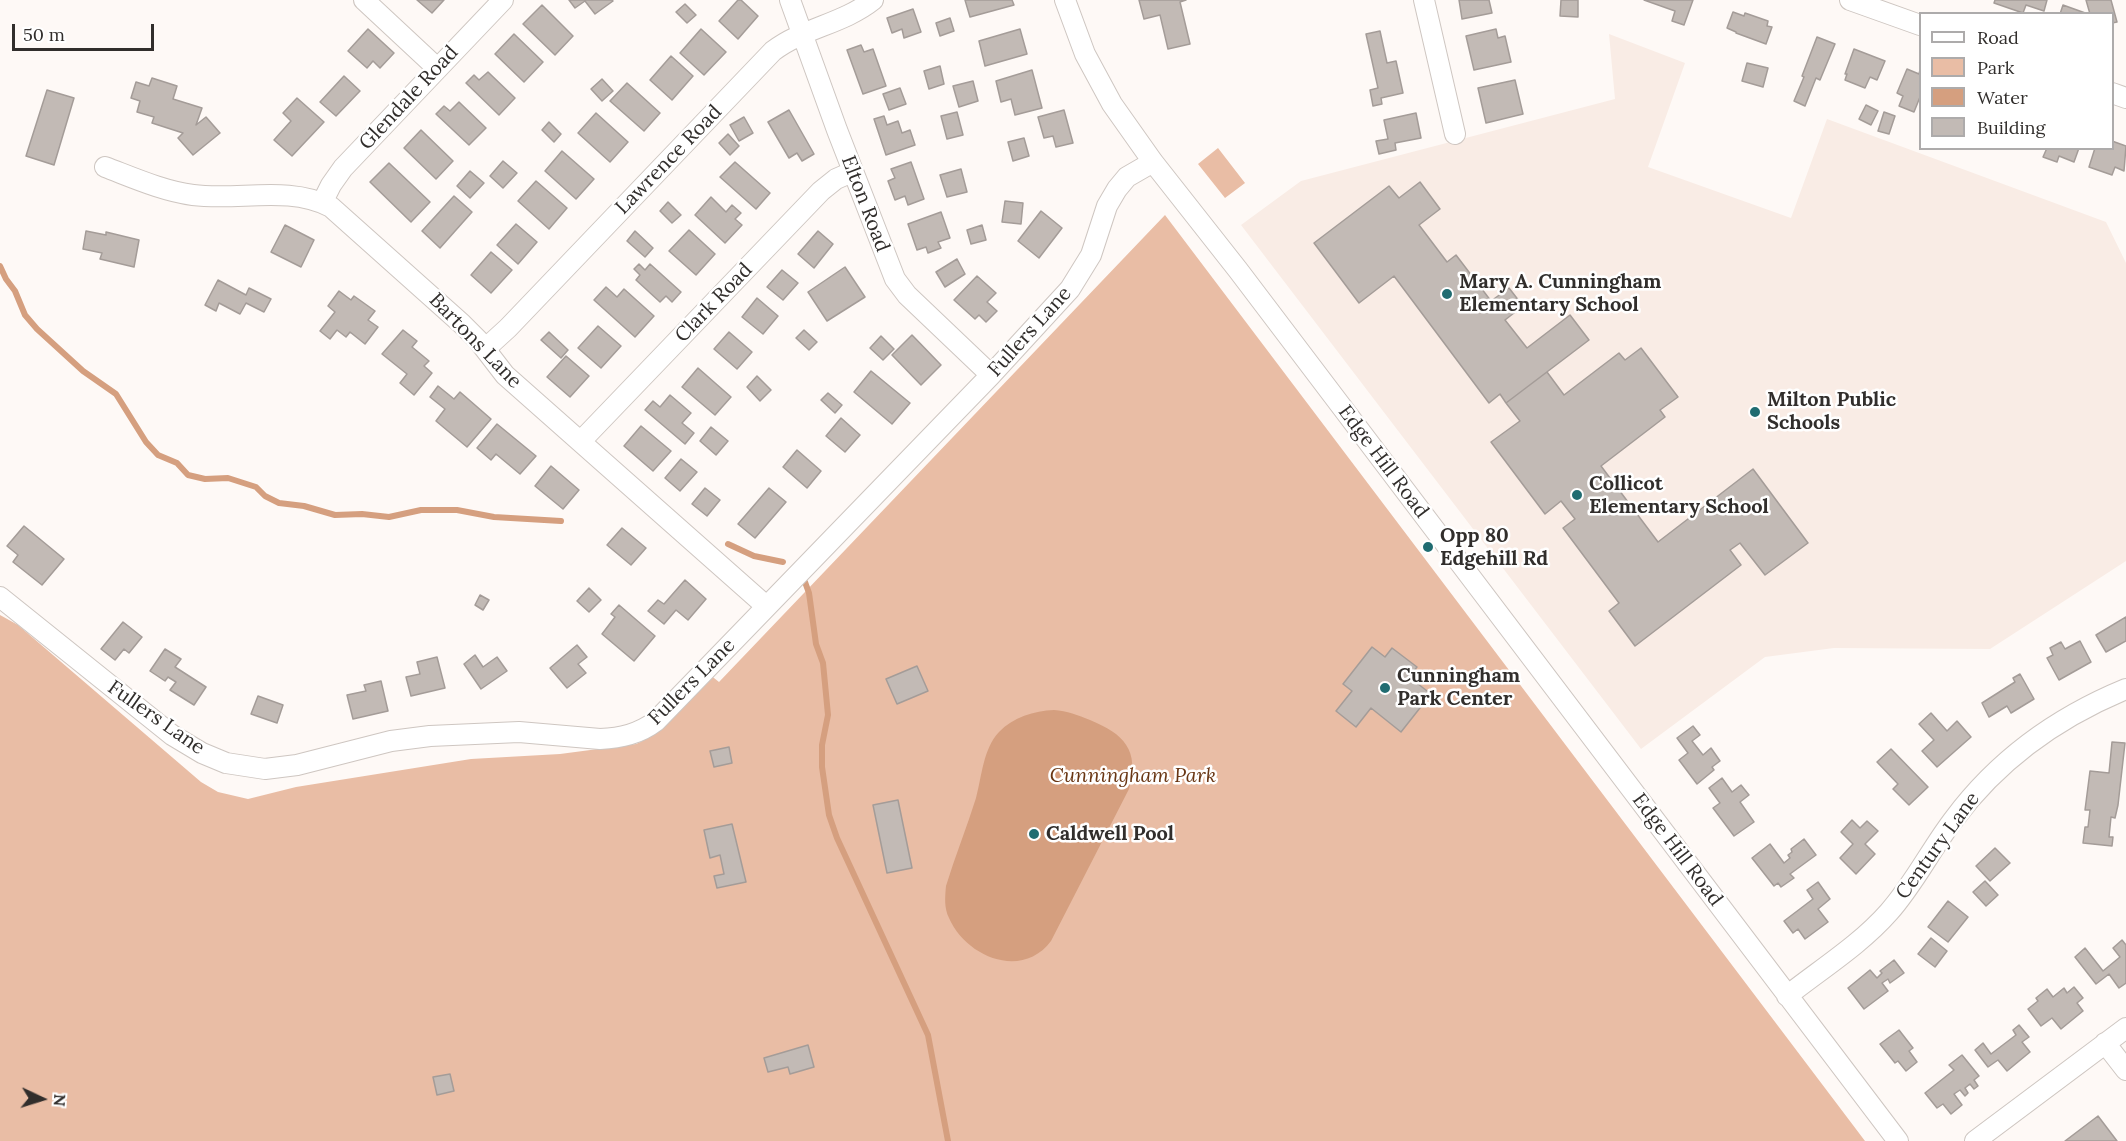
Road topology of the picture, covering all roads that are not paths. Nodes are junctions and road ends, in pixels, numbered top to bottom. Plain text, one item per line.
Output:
1 (364, 0) edge
2 (503, 0) edge
3 (790, 0) edge
4 (873, 0) edge
5 (1065, 0) edge
6 (1424, 0) edge
7 (1850, 0) edge
8 (1919, 25) edge
9 (802, 34) junction
10 (436, 68) junction
11 (1455, 134) dead end
12 (1153, 162) junction
13 (105, 167) dead end
14 (852, 172) junction
15 (322, 203) junction
16 (485, 349) junction
17 (991, 375) junction
18 (581, 441) junction
19 (0, 597) edge
20 (766, 606) junction
21 (2126, 690) edge
22 (1788, 996) junction
23 (2126, 1028) edge
24 (2105, 1043) junction
25 (2126, 1070) edge
26 (1898, 1141) edge
27 (1976, 1141) edge

1 - 10 street
2 - 10 street, Glendale Road
3 - 9 street, Elton Road
4 - 9 street, Lawrence Road
5 - 12 street, Edge Hill Road
6 - 11 street
7 - 8 street
9 - 14 street, Elton Road
9 - 16 street, Lawrence Road
10 - 15 street, Glendale Road
12 - 17 street, Fullers Lane
12 - 22 street, Edge Hill Road
13 - 15 street, Bartons Lane
14 - 17 street, Elton Road
14 - 18 street, Clark Road
15 - 16 street, Bartons Lane
16 - 18 street, Bartons Lane
17 - 20 street, Fullers Lane
18 - 20 street, Bartons Lane
19 - 20 street, Fullers Lane
21 - 22 street, Century Lane
22 - 26 street, Edge Hill Road
23 - 24 street
24 - 25 street
24 - 27 street

